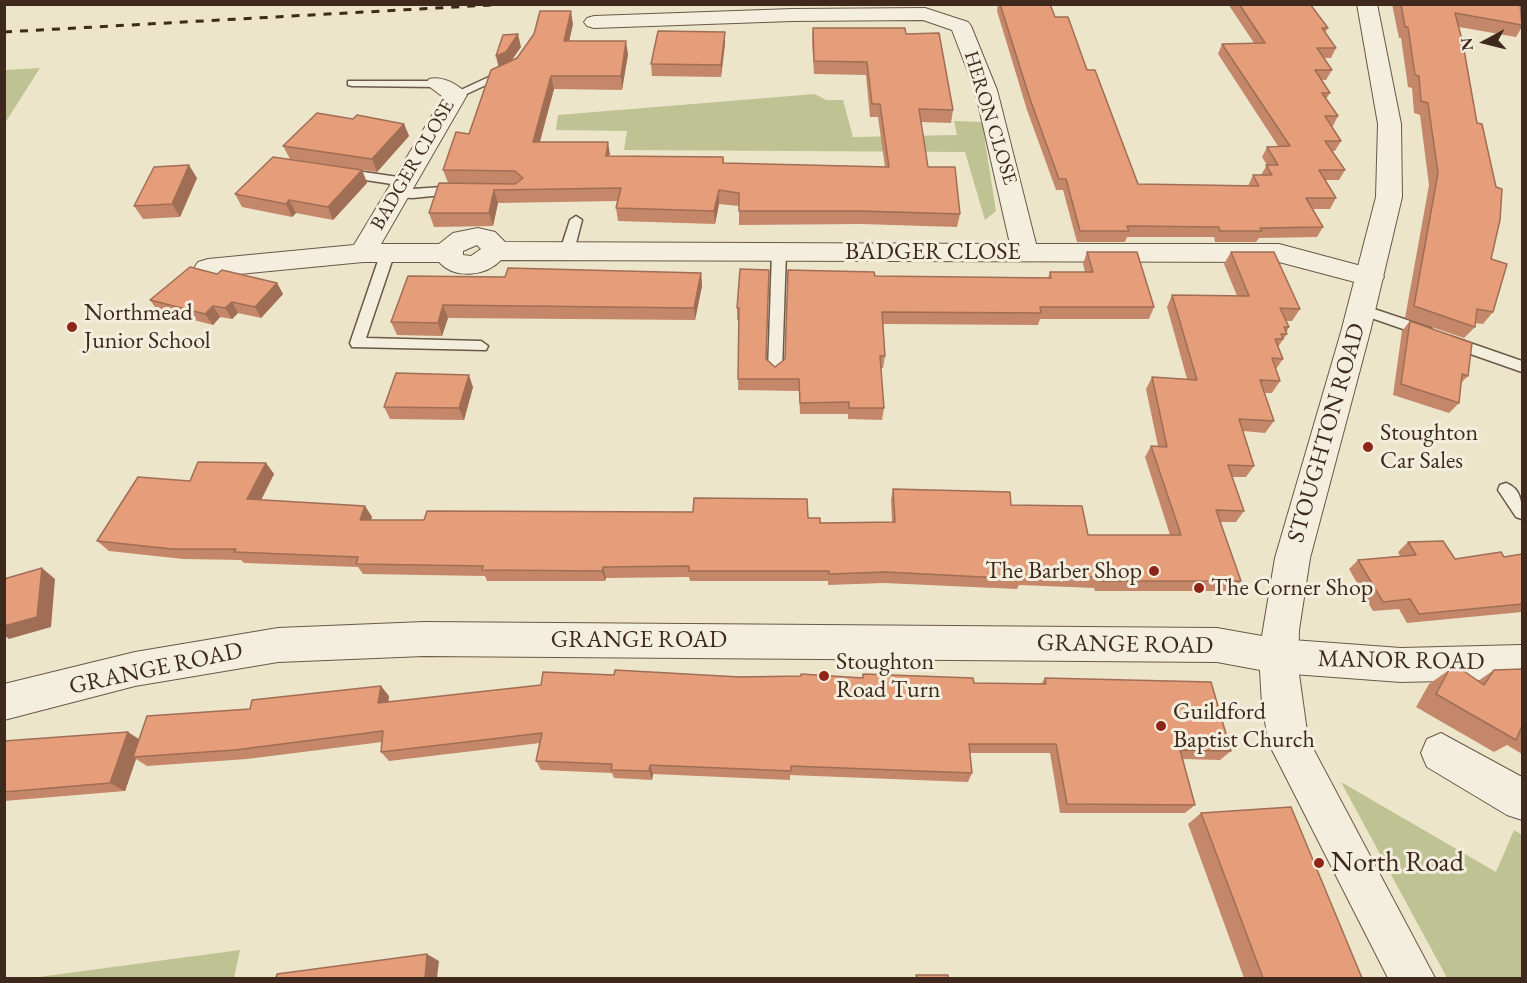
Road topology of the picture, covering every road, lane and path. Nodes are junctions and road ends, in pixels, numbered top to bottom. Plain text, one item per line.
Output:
1 (1367, 4) edge
2 (594, 22) dead end
3 (514, 68) edge
4 (352, 83) dead end
5 (447, 89) junction
6 (328, 171) edge
7 (401, 188) junction
8 (474, 191) edge
9 (576, 220) dead end
10 (567, 250) junction
11 (779, 252) junction
12 (375, 253) junction
13 (1026, 253) junction
14 (208, 268) dead end
15 (1370, 277) junction
16 (1362, 310) junction
17 (481, 346) dead end
18 (1522, 367) edge
19 (776, 371) edge
20 (1506, 490) dead end
21 (1522, 512) edge
22 (1279, 657) junction
23 (1522, 662) edge
24 (4, 702) edge
25 (1441, 753) dead end
26 (1522, 800) edge
27 (1412, 978) edge

1 - 15 street, STOUGHTON ROAD
2 - 13 street, HERON CLOSE
3 - 5 lane
4 - 5 lane
5 - 7 street, BADGER CLOSE
6 - 7 lane
7 - 8 lane
7 - 12 street, BADGER CLOSE
9 - 10 lane
10 - 11 street, BADGER CLOSE
10 - 12 street, BADGER CLOSE
11 - 13 street, BADGER CLOSE
11 - 19 lane
12 - 14 street, BADGER CLOSE
12 - 17 lane
13 - 15 street, BADGER CLOSE
15 - 16 street, STOUGHTON ROAD
16 - 18 lane
16 - 22 street, STOUGHTON ROAD
20 - 21 lane
22 - 23 street, MANOR ROAD
22 - 24 street, GRANGE ROAD
22 - 27 street, STOUGHTON ROAD
25 - 26 street

